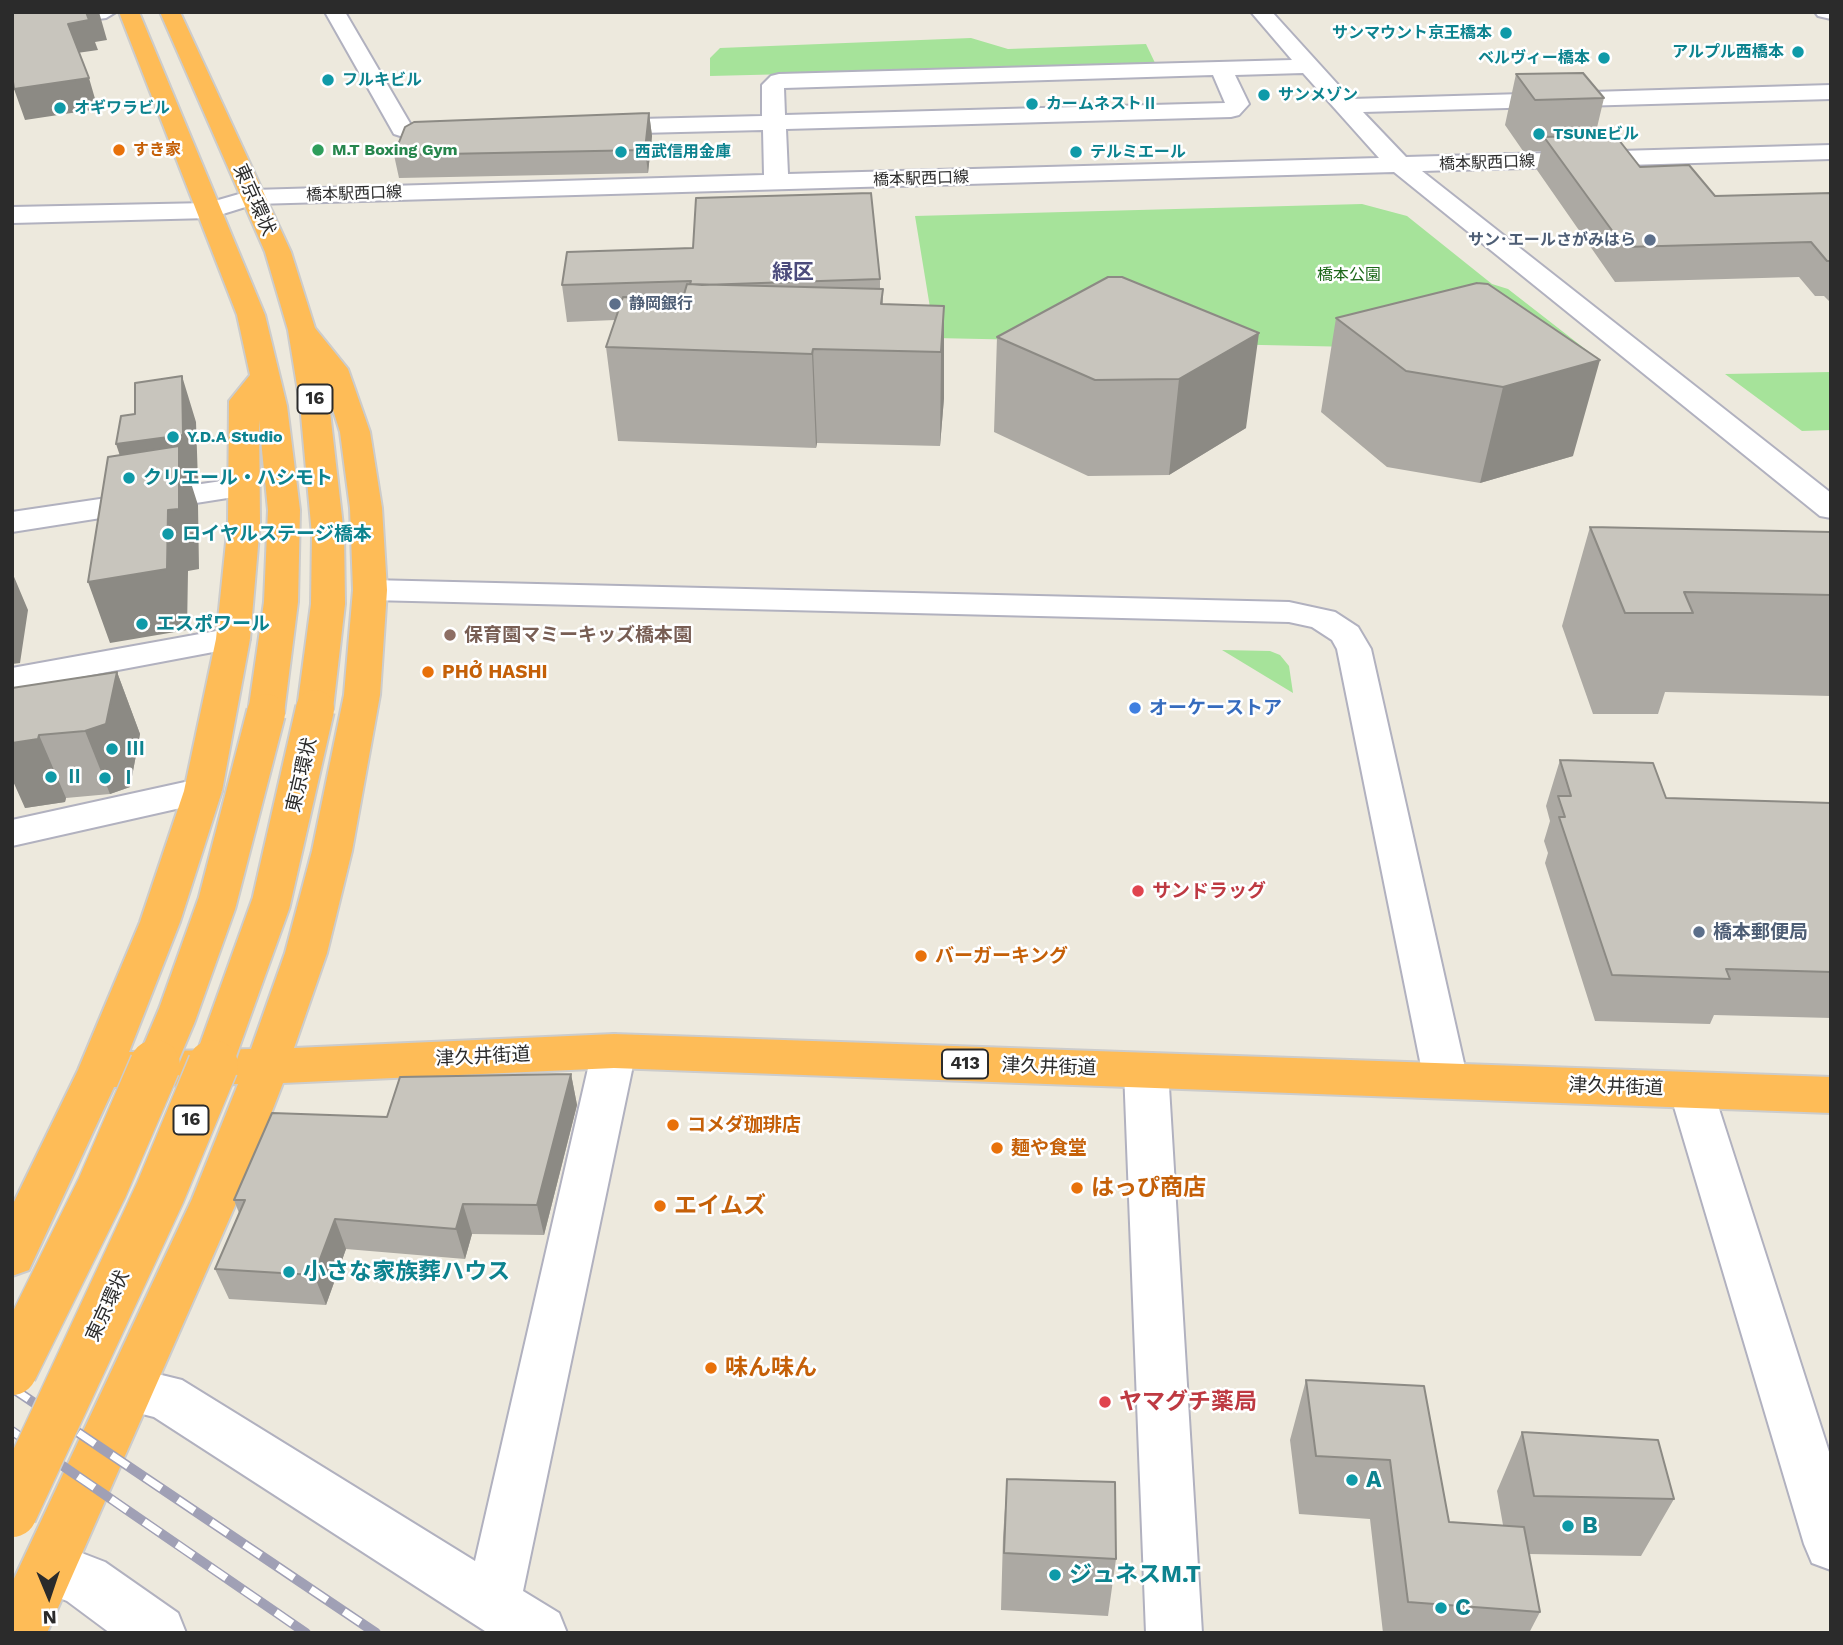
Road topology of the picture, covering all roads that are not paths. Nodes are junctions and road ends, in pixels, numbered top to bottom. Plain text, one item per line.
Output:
1 (106, 12) edge
2 (129, 12) edge
3 (170, 12) edge
4 (335, 12) edge
5 (1261, 12) edge
6 (1825, 12) edge
7 (1831, 13) edge
8 (12, 24) edge
9 (1309, 66) junction
10 (1221, 68) junction
11 (1831, 92) edge
12 (1344, 106) junction
13 (774, 123) junction
14 (577, 128) edge
15 (472, 133) edge
16 (1831, 152) edge
17 (1831, 169) edge
18 (1412, 174) junction
19 (776, 183) junction
20 (257, 206) junction
21 (210, 210) junction
22 (12, 215) edge
23 (302, 330) junction
24 (263, 379) junction
25 (242, 487) junction
26 (1831, 509) edge
27 (12, 522) edge
28 (370, 590) junction
29 (233, 639) junction
30 (12, 679) edge
31 (203, 791) junction
32 (12, 833) edge
33 (614, 1051) junction
34 (267, 1067) junction
35 (100, 1070) junction
36 (1146, 1070) junction
37 (1446, 1081) junction
38 (1690, 1090) junction
39 (1831, 1095) edge
40 (12, 1256) edge
41 (12, 1370) edge
42 (129, 1390) junction
43 (12, 1512) edge
44 (1829, 1531) edge
45 (48, 1567) junction
46 (492, 1602) junction
47 (18, 1633) edge
48 (158, 1633) edge
49 (539, 1633) edge
50 (1174, 1633) edge

1 - 8 street
2 - 21 highway, 16
3 - 20 highway, 東京環状 / 16
4 - 15 street
5 - 9 street
6 - 7 street
9 - 10 street
9 - 12 street
10 - 13 street
10 - 13 street
11 - 12 street
12 - 18 street
13 - 14 street
13 - 19 street
16 - 18 street, 橋本駅西口線
17 - 18 street, 橋本駅西口線
18 - 19 street, 橋本駅西口線
18 - 20 street, 橋本駅西口線
18 - 26 street
19 - 20 street, 橋本駅西口線
20 - 21 street
20 - 23 highway, 東京環状 / 16
21 - 22 street
21 - 24 highway, 16
23 - 28 highway, 16
23 - 43 highway, 東京環状 / 16, bridge
24 - 25 highway
24 - 41 highway, 16, bridge
25 - 27 street
25 - 29 highway
28 - 34 highway, 16
28 - 37 street
29 - 30 street
29 - 31 highway
31 - 32 street
31 - 35 highway
33 - 34 highway, 津久井街道 / 413
33 - 36 highway, 津久井街道 / 413
33 - 46 street
34 - 35 highway, 津久井街道 / 413
34 - 42 highway, 16
35 - 40 highway
36 - 37 highway, 津久井街道 / 413
36 - 50 street
37 - 38 highway, 津久井街道 / 413
38 - 39 highway, 津久井街道 / 413
38 - 44 street
42 - 45 highway, 16
42 - 46 street
45 - 47 highway, 16
45 - 48 street
46 - 49 street

